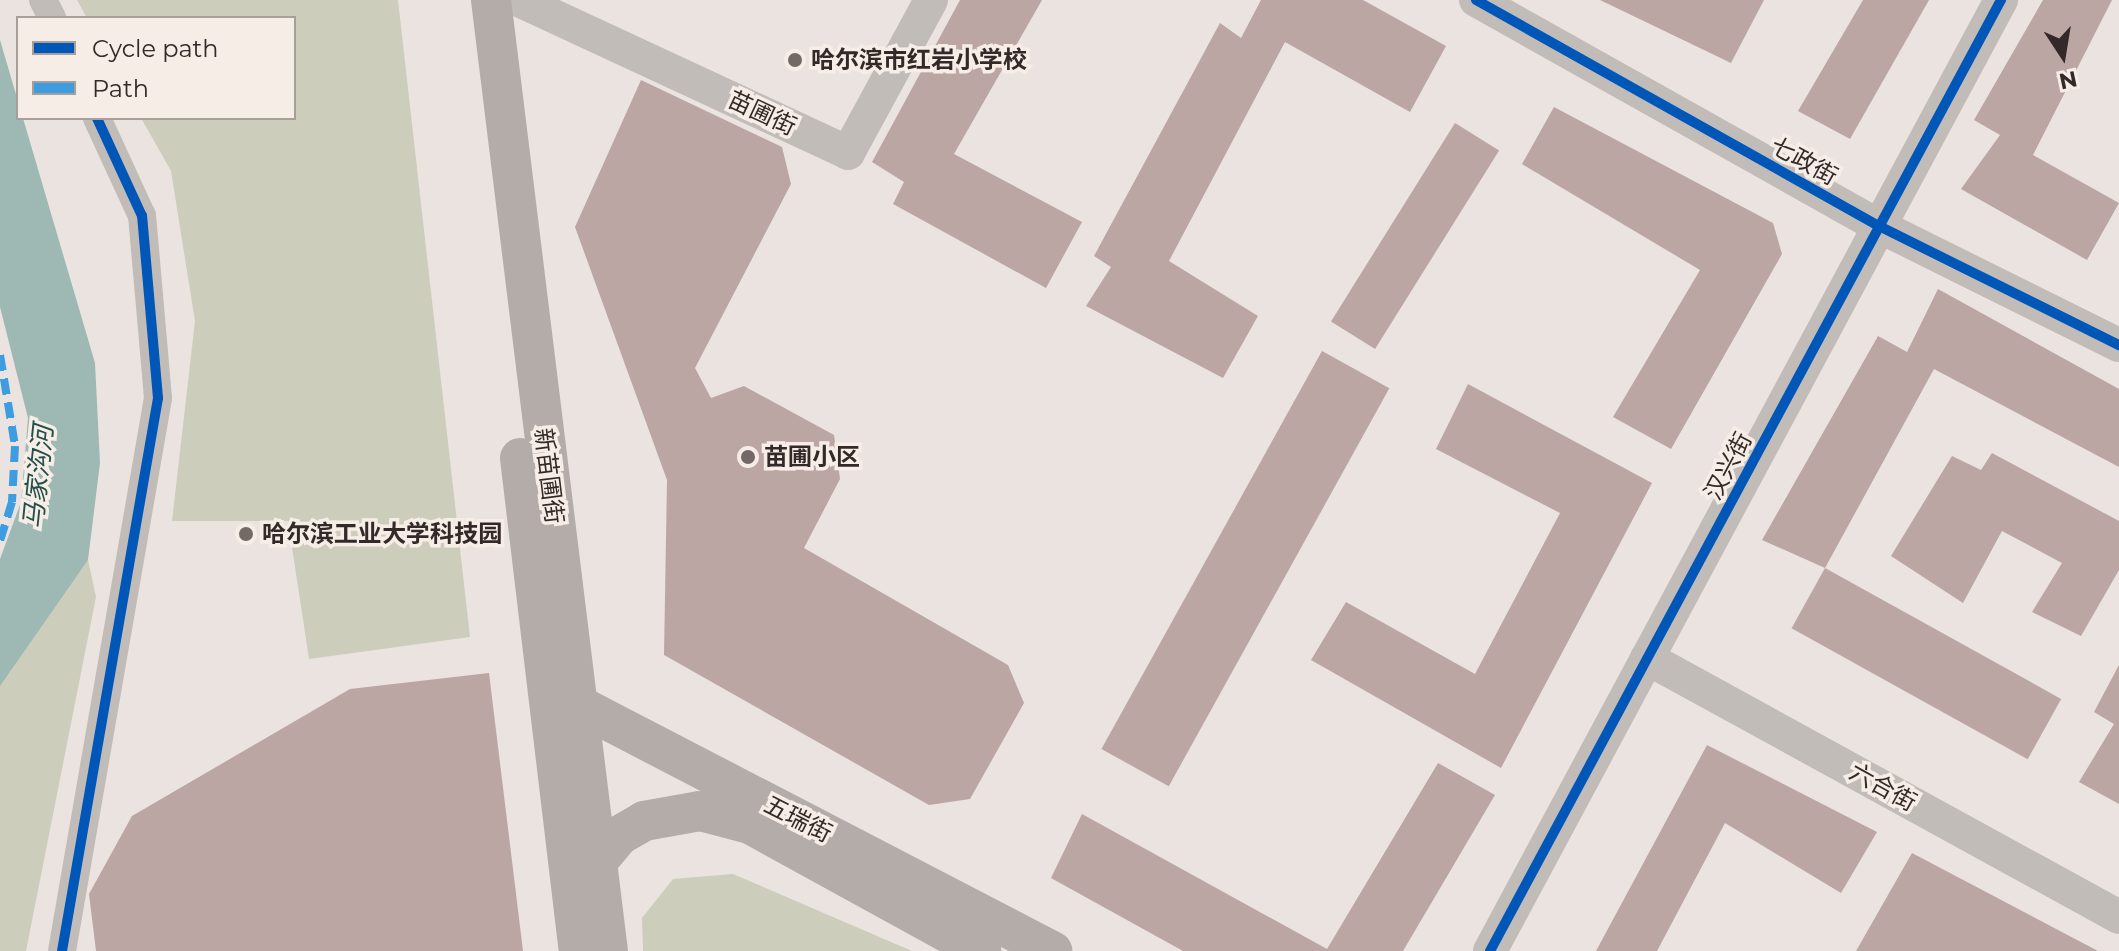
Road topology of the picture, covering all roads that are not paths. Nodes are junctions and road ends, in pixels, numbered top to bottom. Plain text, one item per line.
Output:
1 (472, 0) edge
2 (491, 0) edge
3 (519, 0) edge
4 (931, 0) edge
5 (1476, 0) edge
6 (2001, 0) edge
7 (98, 120) edge
8 (1879, 226) junction
9 (2119, 345) edge
10 (1647, 658) junction
11 (560, 696) junction
12 (597, 862) junction
13 (2119, 917) edge
14 (956, 945) edge
15 (62, 951) edge
16 (579, 951) edge
17 (608, 951) edge
18 (1052, 951) edge
19 (1490, 951) edge

1 - 11 main road, 新苗圃街
2 - 11 main road, 新苗圃街
3 - 4 street, 苗圃街
5 - 8 street, 七政街
6 - 8 street, 汉兴街
7 - 15 street
8 - 9 street, 七政街
8 - 10 street, 汉兴街
10 - 13 street, 六合街
10 - 19 street, 汉兴街
11 - 12 main road, 新苗圃街
11 - 16 main road, 新苗圃街
11 - 18 main road, 五瑞街
12 - 14 main road, 五瑞街
12 - 17 main road, 新苗圃街

